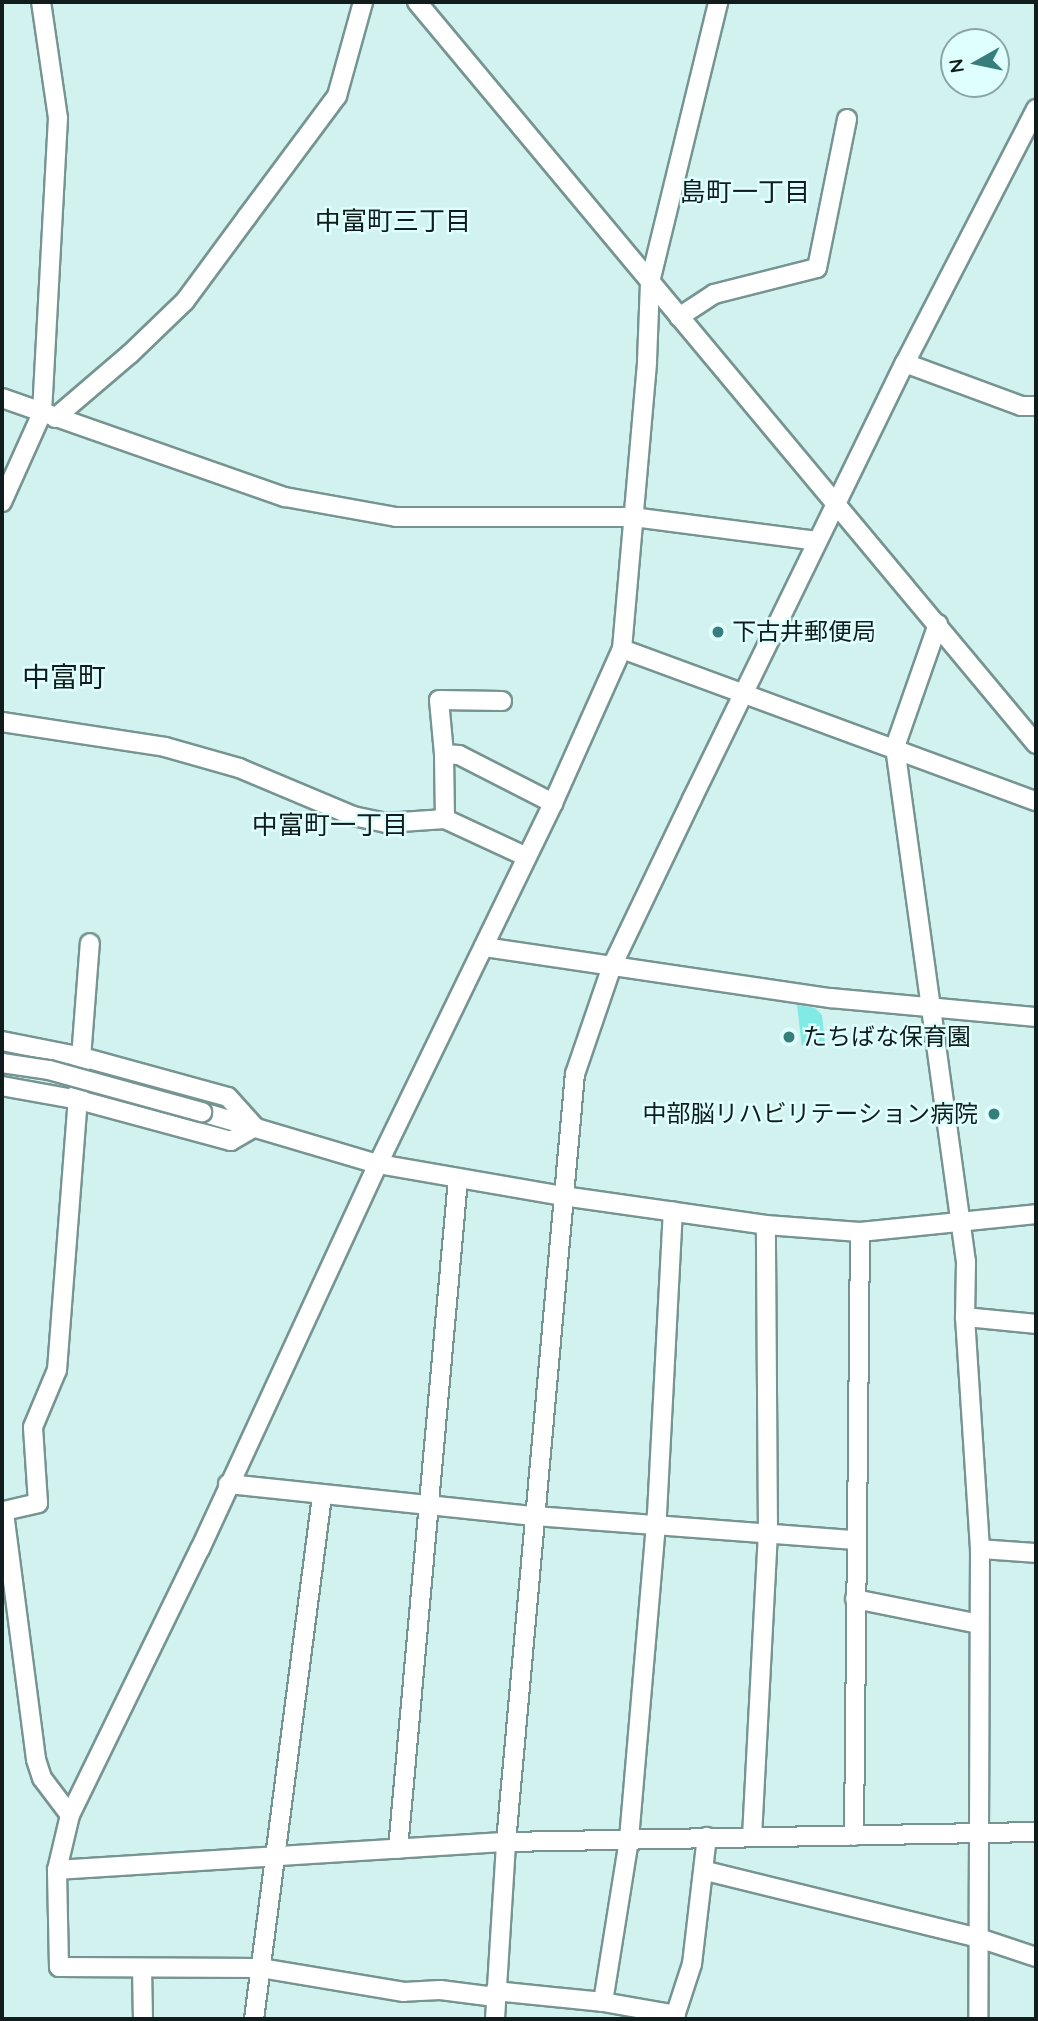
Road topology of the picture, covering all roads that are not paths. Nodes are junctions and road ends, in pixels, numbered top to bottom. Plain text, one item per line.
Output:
1 (41, 2) edge
2 (363, 2) edge
3 (417, 2) edge
4 (718, 2) edge
5 (1036, 109) edge
6 (847, 119) dead end
7 (650, 282) junction
8 (679, 317) junction
9 (905, 363) junction
10 (2, 398) edge
11 (1036, 406) edge
12 (48, 415) junction
13 (2, 502) edge
14 (835, 505) junction
15 (633, 517) junction
16 (817, 541) junction
17 (938, 624) junction
18 (622, 649) junction
19 (746, 694) junction
20 (502, 701) dead end
21 (2, 722) edge
22 (1036, 744) edge
23 (895, 747) junction
24 (444, 754) junction
25 (1036, 801) edge
26 (553, 803) junction
27 (445, 819) junction
28 (527, 858) junction
29 (90, 943) dead end
30 (484, 947) junction
31 (612, 966) junction
32 (932, 1008) junction
33 (1036, 1017) edge
34 (2, 1041) edge
35 (82, 1057) junction
36 (2, 1063) edge
37 (2, 1086) edge
38 (79, 1100) junction
39 (255, 1128) junction
40 (378, 1164) junction
41 (458, 1179) junction
42 (563, 1196) junction
43 (673, 1211) junction
44 (1036, 1214) edge
45 (961, 1222) junction
46 (766, 1225) junction
47 (860, 1231) junction
48 (965, 1317) junction
49 (1036, 1324) edge
50 (228, 1484) junction
51 (322, 1496) junction
52 (429, 1506) junction
53 (534, 1516) junction
54 (656, 1525) junction
55 (768, 1533) junction
56 (856, 1540) junction
57 (980, 1549) junction
58 (1036, 1553) edge
59 (855, 1599) junction
60 (979, 1624) junction
61 (71, 1815) junction
62 (1036, 1832) edge
63 (979, 1833) junction
64 (853, 1836) junction
65 (707, 1837) junction
66 (752, 1837) junction
67 (629, 1839) junction
68 (506, 1842) junction
69 (398, 1849) junction
70 (273, 1856) junction
71 (57, 1870) junction
72 (706, 1871) junction
73 (979, 1938) junction
74 (1036, 1957) edge
75 (142, 1968) junction
76 (260, 1968) junction
77 (495, 1994) junction
78 (604, 2002) junction
79 (675, 2017) edge
80 (143, 2019) edge
81 (254, 2019) edge
82 (495, 2019) edge
83 (978, 2019) edge

1 - 12 street
2 - 12 street
3 - 7 street
4 - 7 street
5 - 9 street
6 - 8 street
7 - 8 street
7 - 15 street
8 - 14 street
9 - 11 street
9 - 14 street
10 - 12 street
12 - 13 street
12 - 15 street
14 - 16 street
14 - 17 street
15 - 16 street
15 - 18 street
16 - 19 street
17 - 22 street
17 - 23 street
18 - 19 street
18 - 26 street
19 - 23 street
19 - 31 street
20 - 24 street
21 - 27 street
23 - 25 street
23 - 32 street
24 - 26 street
24 - 27 street
26 - 28 street
27 - 28 street
28 - 30 street
29 - 35 street
30 - 31 street
30 - 40 street
31 - 32 street
31 - 42 street
32 - 33 street
32 - 45 street
34 - 35 street
35 - 38 street
35 - 39 street
36 - 39 street, bridge
37 - 38 street
38 - 39 street
38 - 61 street
39 - 40 street
40 - 41 street
40 - 50 street
41 - 42 street
41 - 52 street
42 - 43 street
42 - 53 street
43 - 46 street
43 - 54 street
44 - 45 street
45 - 47 street
45 - 48 street
46 - 47 street
46 - 55 street
47 - 56 street
48 - 49 street
48 - 57 street
50 - 51 street
50 - 61 street
51 - 52 street
51 - 70 street
52 - 53 street
52 - 69 street
53 - 54 street
53 - 68 street
54 - 55 street
54 - 67 street
55 - 56 street
55 - 66 street
56 - 59 street
57 - 58 street
57 - 60 street
59 - 60 street
59 - 64 street
60 - 63 street
61 - 71 street
62 - 63 street
63 - 64 street
63 - 73 street
64 - 66 street
65 - 66 street
65 - 67 street
65 - 72 street
67 - 68 street
67 - 78 street
68 - 69 street
68 - 77 street
69 - 70 street
70 - 71 street
70 - 76 street
71 - 75 street
72 - 73 street
72 - 79 street
73 - 74 street
73 - 83 street
75 - 76 street
75 - 80 street
76 - 77 street
76 - 81 street
77 - 78 street
77 - 82 street
78 - 79 street

